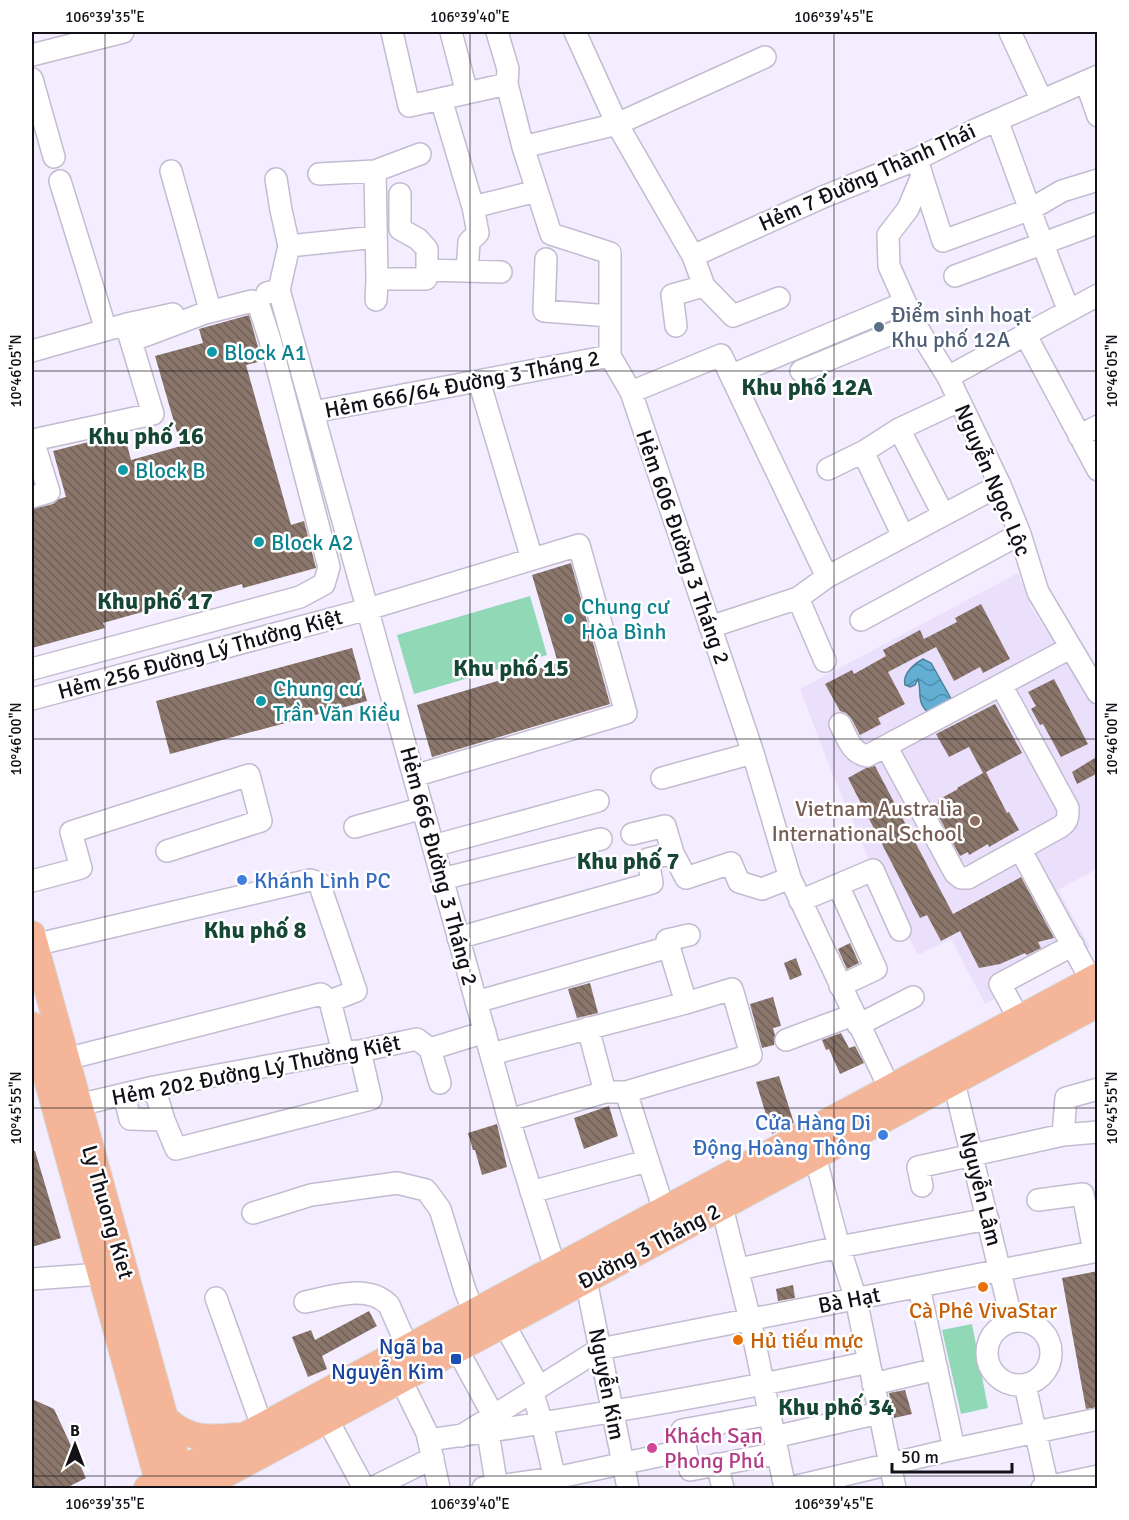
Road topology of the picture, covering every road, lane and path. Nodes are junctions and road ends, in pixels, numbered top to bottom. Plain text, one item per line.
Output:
1 (123, 32) edge
2 (392, 32) edge
3 (451, 32) edge
4 (497, 32) edge
5 (574, 32) edge
6 (1010, 32) edge
7 (55, 40) edge
8 (32, 55) edge
9 (765, 57) dead end
10 (32, 79) edge
11 (1092, 79) edge
12 (507, 84) junction
13 (467, 93) junction
14 (441, 99) junction
15 (1042, 101) junction
16 (35, 106) edge
17 (1098, 116) edge
18 (996, 120) junction
19 (616, 124) junction
20 (523, 147) junction
21 (420, 154) dead end
22 (54, 157) dead end
23 (920, 167) junction
24 (171, 171) dead end
25 (375, 171) junction
26 (319, 174) dead end
27 (276, 178) dead end
28 (1098, 180) edge
29 (60, 181) dead end
30 (537, 191) junction
31 (400, 194) dead end
32 (474, 207) junction
33 (1031, 208) junction
34 (1098, 223) edge
35 (376, 237) junction
36 (1041, 243) junction
37 (289, 246) junction
38 (693, 255) junction
39 (546, 259) dead end
40 (426, 270) junction
41 (467, 272) junction
42 (501, 272) dead end
43 (954, 276) dead end
44 (377, 279) junction
45 (704, 286) junction
46 (279, 290) junction
47 (1098, 295) edge
48 (779, 298) dead end
49 (376, 300) dead end
50 (904, 303) junction
51 (209, 306) junction
52 (1069, 311) junction
53 (610, 316) junction
54 (915, 324) junction
55 (676, 326) dead end
56 (106, 330) junction
57 (129, 333) junction
58 (1025, 334) junction
59 (32, 351) edge
60 (610, 356) junction
61 (801, 372) dead end
62 (732, 375) junction
63 (948, 377) junction
64 (479, 381) junction
65 (631, 392) junction
66 (959, 401) junction
67 (313, 412) junction
68 (899, 429) junction
69 (1088, 431) edge
70 (863, 452) junction
71 (828, 469) dead end
72 (1098, 470) edge
73 (1000, 484) junction
74 (32, 497) edge
75 (943, 514) junction
76 (1020, 534) junction
77 (903, 536) junction
78 (532, 559) junction
79 (827, 577) junction
80 (798, 598) junction
81 (368, 609) junction
82 (248, 612) junction
83 (861, 620) dead end
84 (710, 627) junction
85 (255, 639) junction
86 (118, 646) junction
87 (1070, 648) junction
88 (825, 661) dead end
89 (32, 669) edge
90 (129, 673) junction
91 (1002, 685) junction
92 (1098, 693) edge
93 (32, 699) edge
94 (840, 724) dead end
95 (886, 746) junction
96 (753, 753) junction
97 (414, 776) junction
98 (662, 778) dead end
99 (598, 801) dead end
100 (423, 808) junction
101 (355, 827) dead end
102 (632, 834) dead end
103 (601, 839) dead end
104 (433, 846) junction
105 (1020, 849) junction
106 (167, 851) dead end
107 (674, 853) junction
108 (790, 878) junction
109 (442, 879) junction
110 (32, 881) edge
111 (838, 885) junction
112 (800, 901) junction
113 (900, 930) dead end
114 (689, 935) dead end
115 (458, 938) junction
116 (33, 940) edge
117 (1073, 945) junction
118 (669, 947) junction
119 (840, 986) junction
120 (1095, 986) edge
121 (913, 997) dead end
122 (330, 1001) junction
123 (476, 1002) junction
124 (686, 1003) junction
125 (1018, 1018) junction
126 (856, 1020) junction
127 (32, 1025) edge
128 (588, 1028) junction
129 (484, 1032) junction
130 (786, 1040) dead end
131 (430, 1049) junction
132 (351, 1052) junction
133 (490, 1054) junction
134 (948, 1056) junction
135 (66, 1059) junction
136 (954, 1081) junction
137 (440, 1083) dead end
138 (154, 1087) junction
139 (1098, 1089) edge
140 (616, 1092) junction
141 (124, 1094) junction
142 (895, 1099) junction
143 (78, 1105) junction
144 (164, 1120) junction
145 (509, 1120) junction
146 (1098, 1132) edge
147 (1063, 1135) junction
148 (972, 1154) junction
149 (815, 1156) junction
150 (647, 1161) junction
151 (922, 1186) dead end
152 (1092, 1191) edge
153 (531, 1192) junction
154 (1038, 1200) dead end
155 (722, 1207) junction
156 (664, 1210) junction
157 (253, 1213) dead end
158 (988, 1220) junction
159 (839, 1247) junction
160 (1096, 1251) edge
161 (555, 1268) junction
162 (739, 1269) junction
163 (1001, 1271) junction
164 (100, 1274) junction
165 (32, 1280) edge
166 (586, 1280) junction
167 (919, 1287) junction
168 (216, 1298) dead end
169 (856, 1299) junction
170 (305, 1302) dead end
171 (750, 1320) junction
172 (1012, 1321) junction
173 (487, 1324) junction
174 (457, 1349) junction
175 (600, 1349) junction
176 (869, 1362) junction
177 (409, 1366) junction
178 (937, 1369) junction
179 (873, 1384) junction
180 (764, 1385) junction
181 (1025, 1385) junction
182 (536, 1389) junction
183 (612, 1412) junction
184 (879, 1413) junction
185 (770, 1414) junction
186 (166, 1419) junction
187 (327, 1419) junction
188 (1098, 1419) edge
189 (489, 1422) junction
190 (543, 1423) junction
191 (253, 1431) junction
192 (1035, 1431) junction
193 (776, 1445) junction
194 (431, 1449) junction
195 (954, 1449) junction
196 (686, 1450) junction
197 (623, 1463) junction
198 (890, 1463) junction
199 (717, 1464) junction
200 (1098, 1476) edge
201 (186, 1479) edge
202 (556, 1483) edge
203 (150, 1487) edge
204 (200, 1488) edge
205 (364, 1488) edge
206 (372, 1488) edge
207 (439, 1488) edge
208 (492, 1488) edge
209 (628, 1488) edge
210 (723, 1488) edge
211 (787, 1488) edge
212 (895, 1488) edge
213 (1046, 1488) edge

1 - 7 street
2 - 14 street
3 - 13 street
4 - 12 street
5 - 19 street
6 - 15 street
7 - 8 street
9 - 19 street
10 - 16 street
11 - 15 street, Hẻm 7 Đường Thành Thái
11 - 17 street
12 - 13 street
12 - 20 street
13 - 14 street
14 - 32 street
15 - 18 street, Hẻm 7 Đường Thành Thái
16 - 22 street
18 - 23 street, Hẻm 7 Đường Thành Thái
18 - 33 street
19 - 20 street
19 - 38 street
20 - 30 street
21 - 25 street
23 - 33 street
23 - 38 street, Hẻm 7 Đường Thành Thái
23 - 50 street, Nguyễn Ngọc Lộc
24 - 51 street
25 - 26 street
25 - 35 street
27 - 37 street
28 - 33 street
29 - 56 street
30 - 32 street
30 - 53 street
31 - 40 street
32 - 41 street
33 - 36 street
34 - 36 street
35 - 37 street
35 - 44 street
36 - 43 street
36 - 52 street
37 - 46 street
38 - 45 street
39 - 53 street
40 - 41 street
40 - 44 street
41 - 42 street
44 - 49 street
45 - 48 street
45 - 55 street
46 - 51 street
46 - 67 street, Hẻm 666 Đường 3 Tháng 2
47 - 52 street
50 - 54 street, Nguyễn Ngọc Lộc
50 - 62 street
51 - 57 street
52 - 58 street
53 - 60 street
54 - 61 street
54 - 63 street, Nguyễn Ngọc Lộc
56 - 57 street
56 - 59 street
57 - 74 street
57 - 82 street
58 - 63 street
58 - 69 street
60 - 64 street, Hẻm 666/64 Đường 3 Tháng 2
60 - 65 street, Hẻm 606 Đường 3 Tháng 2
62 - 65 street
62 - 79 street
63 - 66 street, Nguyễn Ngọc Lộc
64 - 67 street, Hẻm 666/64 Đường 3 Tháng 2
64 - 78 street
65 - 84 street, Hẻm 606 Đường 3 Tháng 2
66 - 68 street
66 - 73 street, Nguyễn Ngọc Lộc
67 - 81 street, Hẻm 666 Đường 3 Tháng 2
68 - 70 street
68 - 75 street
69 - 72 street
70 - 71 street
70 - 77 street
73 - 75 street
73 - 76 street, Nguyễn Ngọc Lộc
75 - 77 street
76 - 83 street
76 - 87 street, Nguyễn Ngọc Lộc
77 - 79 street
78 - 81 street, Hẻm 256 Đường Lý Thường Kiệt
78 - 97 street, Hẻm 256 Đường Lý Thường Kiệt
79 - 80 street
80 - 84 street
80 - 88 street
81 - 85 street, Hẻm 256 Đường Lý Thường Kiệt
81 - 97 street, Hẻm 666 Đường 3 Tháng 2
82 - 85 street
82 - 86 street
84 - 96 street, Hẻm 606 Đường 3 Tháng 2
85 - 90 street, Hẻm 256 Đường Lý Thường Kiệt
86 - 89 street
86 - 90 street
87 - 91 street
87 - 92 street, Nguyễn Ngọc Lộc
90 - 93 street, Hẻm 256 Đường Lý Thường Kiệt
91 - 95 street
91 - 105 street
94 - 95 street
95 - 105 street
96 - 98 street
96 - 108 street, Hẻm 606 Đường 3 Tháng 2
97 - 100 street, Hẻm 666 Đường 3 Tháng 2
99 - 104 street
100 - 101 street
100 - 104 street, Hẻm 666 Đường 3 Tháng 2
102 - 107 street
103 - 109 street
104 - 109 street, Hẻm 666 Đường 3 Tháng 2
105 - 117 street
106 - 110 street
107 - 108 street
107 - 115 street
108 - 112 street, Hẻm 606 Đường 3 Tháng 2
109 - 115 street, Hẻm 666 Đường 3 Tháng 2
111 - 112 street
111 - 113 street
111 - 119 street
112 - 119 street, Hẻm 606 Đường 3 Tháng 2
114 - 118 street
115 - 123 street, Hẻm 666 Đường 3 Tháng 2
116 - 122 street
116 - 135 main road, Ly Thuong Kiet
117 - 120 street
117 - 125 street
118 - 123 street
118 - 124 street
119 - 126 street, Hẻm 606 Đường 3 Tháng 2
120 - 125 main road, Đường 3 Tháng 2
120 - 136 main road, Đường 3 Tháng 2
121 - 126 street
122 - 132 street
122 - 135 street
123 - 129 street, Hẻm 666 Đường 3 Tháng 2
124 - 128 street
124 - 140 street
125 - 134 main road, Đường 3 Tháng 2
126 - 130 street
126 - 142 street, Hẻm 606 Đường 3 Tháng 2
127 - 164 main road, Ly Thuong Kiet
128 - 133 street
128 - 140 street
129 - 131 street
129 - 133 street, Hẻm 666 Đường 3 Tháng 2
131 - 132 street, Hẻm 202 Đường Lý Thường Kiệt
131 - 137 street, Hẻm 202 Đường Lý Thường Kiệt
132 - 138 street, Hẻm 202 Đường Lý Thường Kiệt
132 - 144 street
133 - 145 street, Hẻm 666 Đường 3 Tháng 2
134 - 136 street, Nguyễn Lâm
134 - 142 main road, Đường 3 Tháng 2
135 - 143 main road, Ly Thuong Kiet
136 - 142 main road, Đường 3 Tháng 2
136 - 148 street, Nguyễn Lâm
138 - 141 street, Hẻm 202 Đường Lý Thường Kiệt
138 - 144 street
139 - 147 street
140 - 145 street
140 - 150 street
141 - 143 street, Hẻm 202 Đường Lý Thường Kiệt
141 - 144 street
142 - 149 main road, Đường 3 Tháng 2
142 - 156 main road, Đường 3 Tháng 2
143 - 186 main road, Ly Thuong Kiet
145 - 153 street, Hẻm 666 Đường 3 Tháng 2
146 - 147 street
147 - 148 street
148 - 151 street
148 - 158 street, Nguyễn Lâm
149 - 155 main road, Đường 3 Tháng 2
149 - 159 street
150 - 153 street
150 - 156 street
152 - 154 street
152 - 160 street
153 - 161 street, Hẻm 666 Đường 3 Tháng 2
155 - 162 street
155 - 166 main road, Đường 3 Tháng 2
156 - 161 main road, Đường 3 Tháng 2
157 - 173 street
158 - 159 street
158 - 163 street, Nguyễn Lâm
159 - 162 street
159 - 169 street
160 - 163 street, Bà Hạt
161 - 166 street
161 - 173 main road, Đường 3 Tháng 2
162 - 171 street
163 - 167 street, Bà Hạt
163 - 172 street, Nguyễn Lâm
164 - 165 street
164 - 203 main road, Ly Thuong Kiet
166 - 173 main road, Đường 3 Tháng 2
166 - 175 street, Nguyễn Kim
167 - 169 street, Bà Hạt
167 - 178 street
168 - 191 street
169 - 171 street, Bà Hạt
169 - 176 street
170 - 177 street
171 - 175 street, Bà Hạt
171 - 180 street
172 - 181 street
172 - 181 street
173 - 174 main road, Đường 3 Tháng 2
173 - 177 main road, Đường 3 Tháng 2
173 - 182 street
174 - 177 main road, Đường 3 Tháng 2
174 - 189 street
175 - 182 street
175 - 183 street, Nguyễn Kim
176 - 179 street
176 - 180 street
177 - 187 main road, Đường 3 Tháng 2
177 - 191 main road, Đường 3 Tháng 2
177 - 194 street
178 - 179 street
178 - 195 street
179 - 184 street
180 - 183 street
180 - 185 street
181 - 192 street
182 - 189 street
182 - 190 street
183 - 190 street
183 - 197 street, Nguyễn Kim
184 - 193 street
184 - 198 street
185 - 193 street
185 - 196 street
186 - 191 main road
186 - 201 main road, Ly Thuong Kiet
187 - 204 main road, Đường 3 Tháng 2
187 - 205 street
188 - 192 street
189 - 190 street
189 - 194 street
189 - 208 street
190 - 202 street
191 - 201 main road
192 - 195 street
192 - 213 street
193 - 199 street
193 - 211 street
194 - 206 street
194 - 207 street
195 - 198 street
196 - 197 street
196 - 199 street
197 - 202 street
197 - 209 street, Nguyễn Kim
198 - 211 street
198 - 212 street
199 - 210 street
200 - 213 street
201 - 203 main road
202 - 208 street

